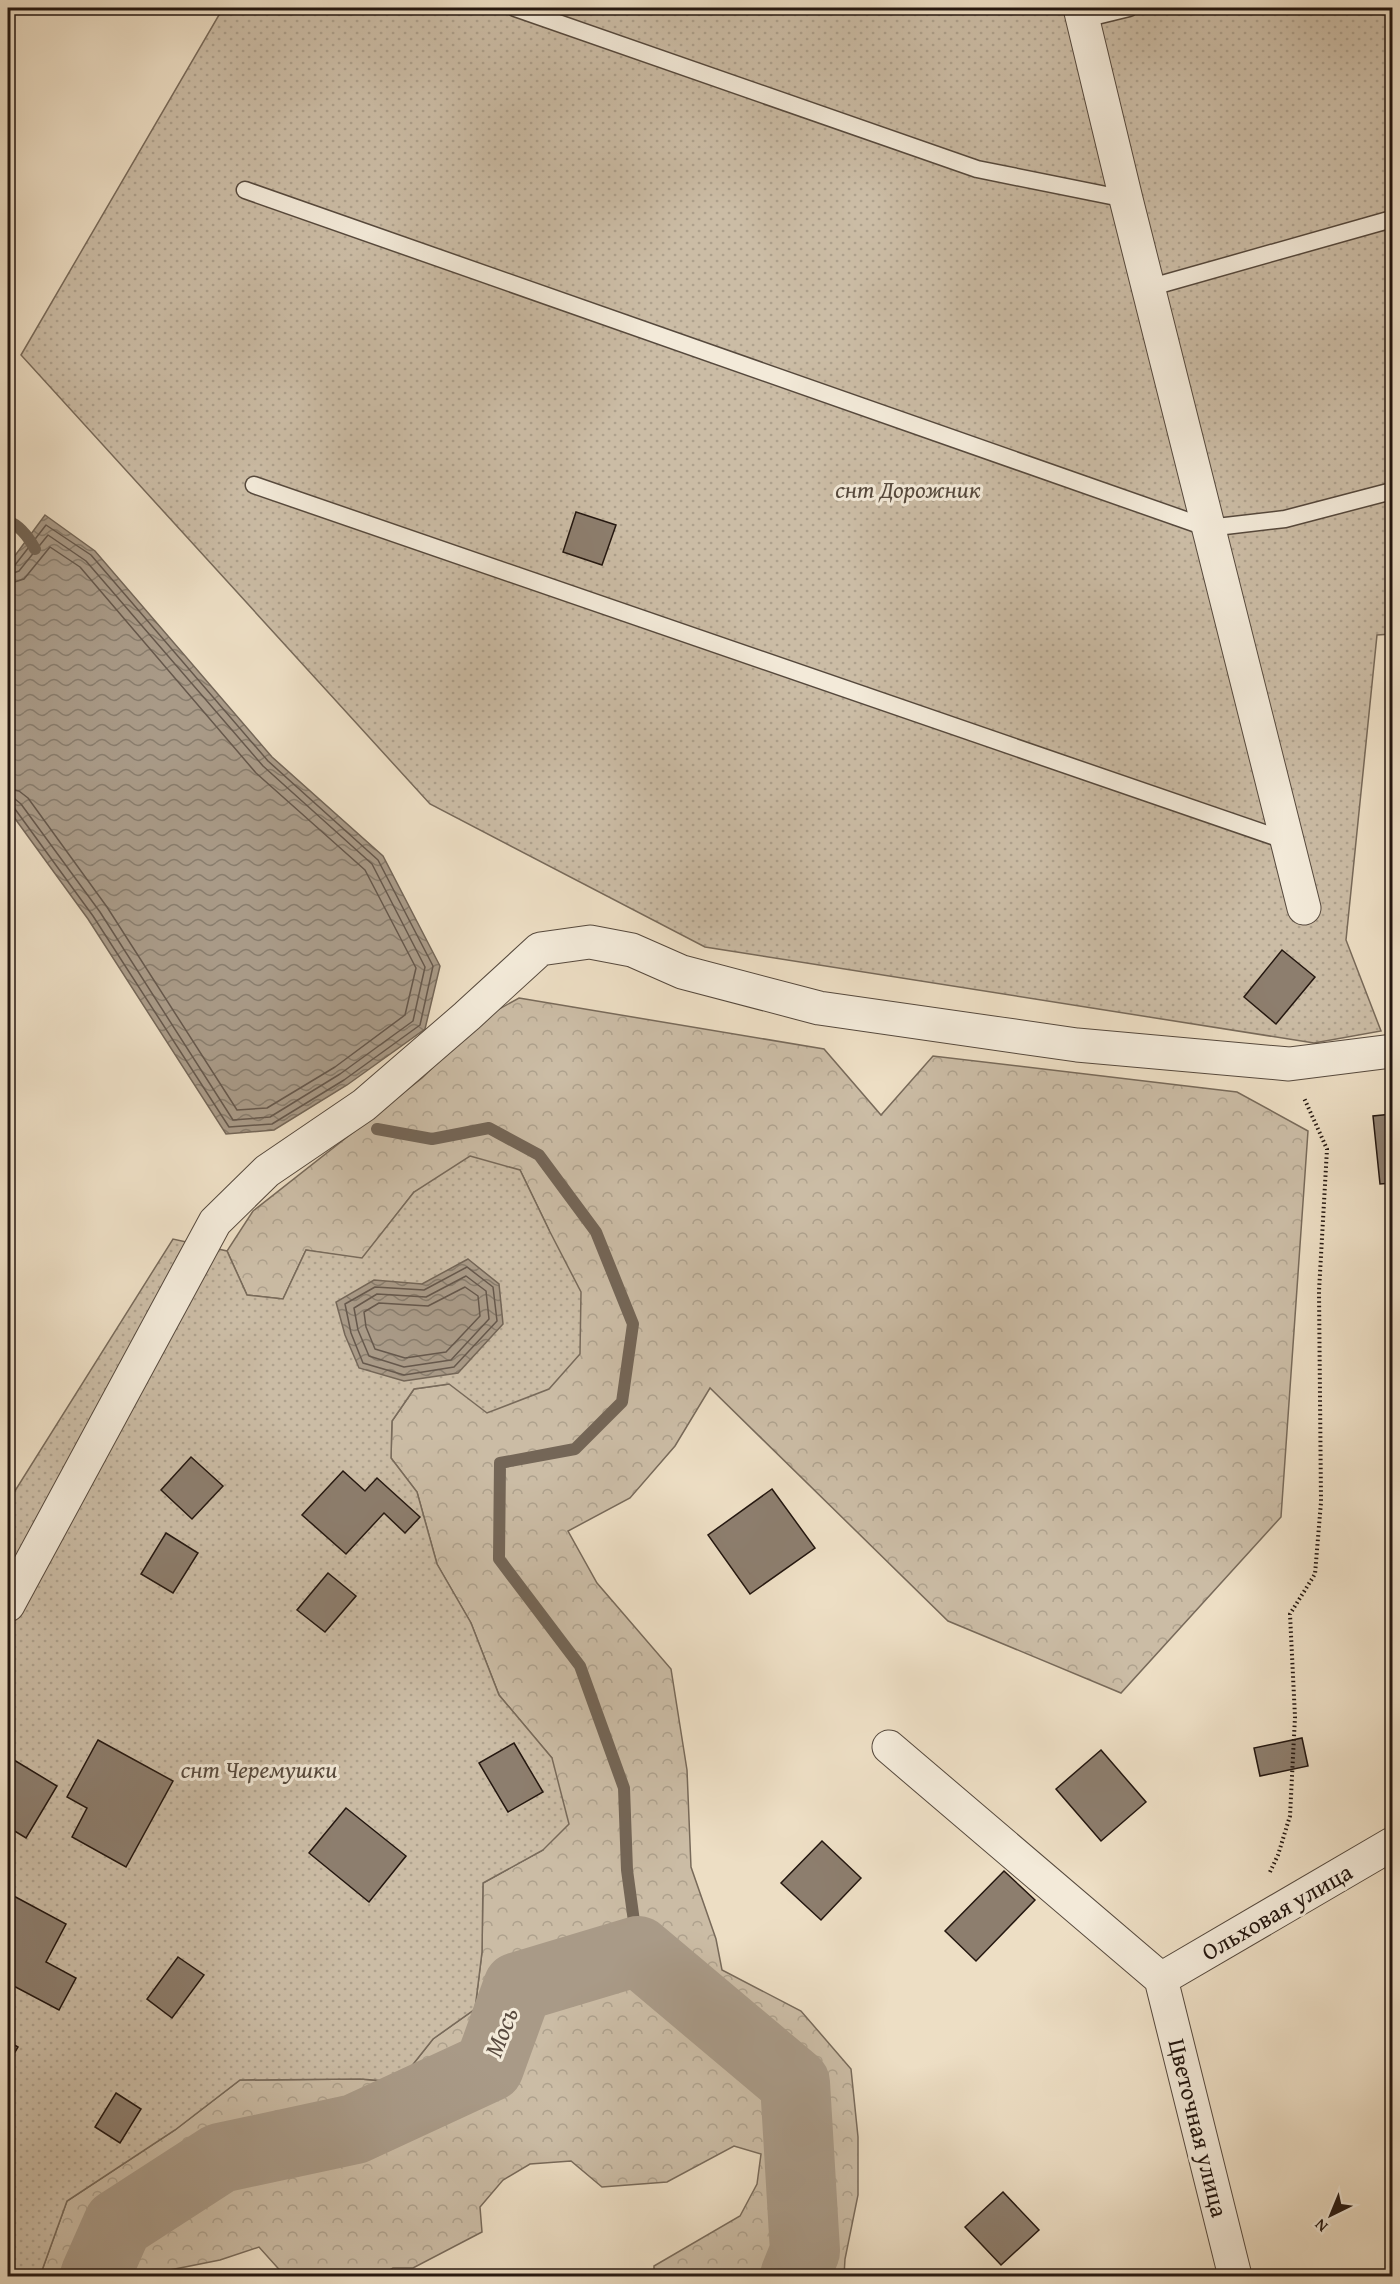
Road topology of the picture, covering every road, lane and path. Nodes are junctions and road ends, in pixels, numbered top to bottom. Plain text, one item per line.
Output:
1 (515, 8) edge
2 (1129, 8) edge
3 (1082, 13) edge
4 (245, 190) dead end
5 (1126, 199) junction
6 (1392, 219) edge
7 (1148, 288) junction
8 (254, 485) dead end
9 (1392, 491) edge
10 (1208, 528) junction
11 (1287, 841) junction
12 (1304, 908) dead end
13 (1392, 1051) edge
14 (1289, 1064) junction
15 (8, 1605) edge
16 (890, 1747) dead end
17 (1392, 1844) edge
18 (1269, 1874) dead end
19 (1161, 1979) junction
20 (1235, 2277) edge

1 - 5 lane
2 - 3 lane
3 - 5 street
4 - 10 lane
5 - 7 street
6 - 7 lane
7 - 10 street
8 - 11 lane
9 - 10 lane
10 - 11 street
11 - 12 street
13 - 14 street
14 - 15 street
14 - 18 path
16 - 19 street
17 - 19 street, Ольховая улица
19 - 20 street, Цветочная улица

